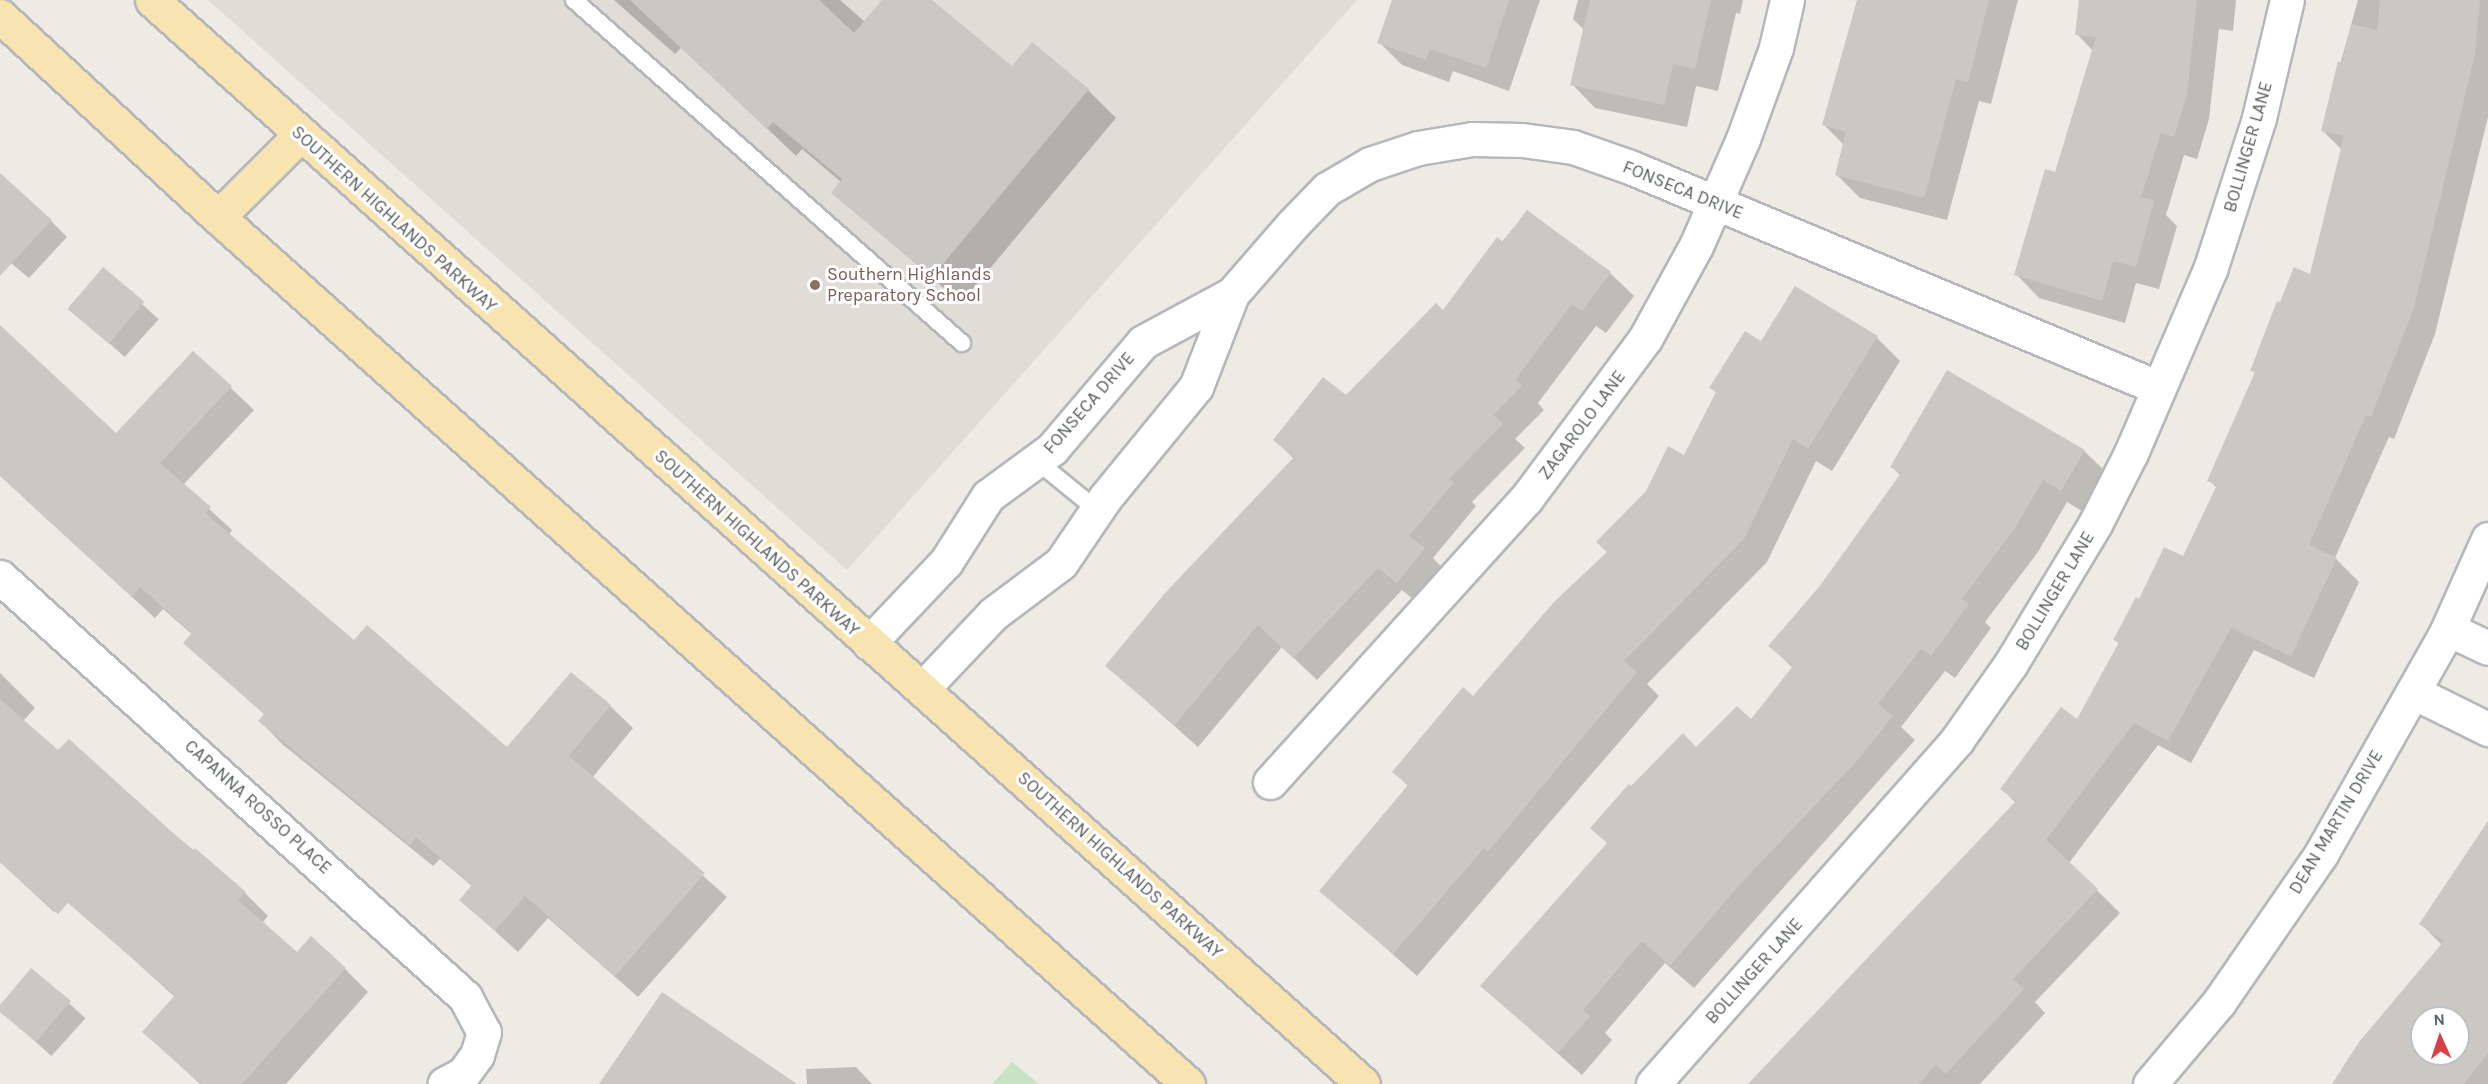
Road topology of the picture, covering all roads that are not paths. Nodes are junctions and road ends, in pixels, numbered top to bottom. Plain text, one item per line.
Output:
1 (152, 0) edge
2 (574, 0) edge
3 (1788, 0) edge
4 (2287, 0) edge
5 (0, 16) edge
6 (300, 135) junction
7 (1715, 202) junction
8 (218, 217) junction
9 (1232, 294) junction
10 (962, 343) dead end
11 (2159, 388) junction
12 (1037, 461) junction
13 (1097, 510) junction
14 (2488, 540) edge
15 (0, 577) edge
16 (2448, 629) junction
17 (869, 643) junction
18 (2488, 648) edge
19 (924, 687) junction
20 (2412, 692) junction
21 (2488, 729) edge
22 (1270, 782) dead end
23 (444, 1084) edge
24 (1188, 1084) edge
25 (1363, 1084) edge
26 (1653, 1084) edge
27 (2150, 1084) edge

1 - 6 main road, SOUTHERN HIGHLANDS PARKWAY
2 - 10 lane
3 - 7 street, ZAGAROLO LANE
4 - 11 street, BOLLINGER LANE
5 - 8 main road
6 - 8 main road
6 - 17 main road, SOUTHERN HIGHLANDS PARKWAY
7 - 9 street, FONSECA DRIVE
7 - 11 street, FONSECA DRIVE
7 - 22 street, ZAGAROLO LANE
8 - 24 main road
9 - 12 street, FONSECA DRIVE
9 - 13 street, FONSECA DRIVE
11 - 26 street, BOLLINGER LANE
12 - 13 lane
12 - 17 street, FONSECA DRIVE
13 - 19 street, FONSECA DRIVE
14 - 16 street, DEAN MARTIN DRIVE
15 - 23 street, CAPANNA ROSSO PLACE
16 - 18 street
16 - 20 street, DEAN MARTIN DRIVE
17 - 19 main road, SOUTHERN HIGHLANDS PARKWAY
19 - 25 main road, SOUTHERN HIGHLANDS PARKWAY
20 - 21 street
20 - 27 street, DEAN MARTIN DRIVE

